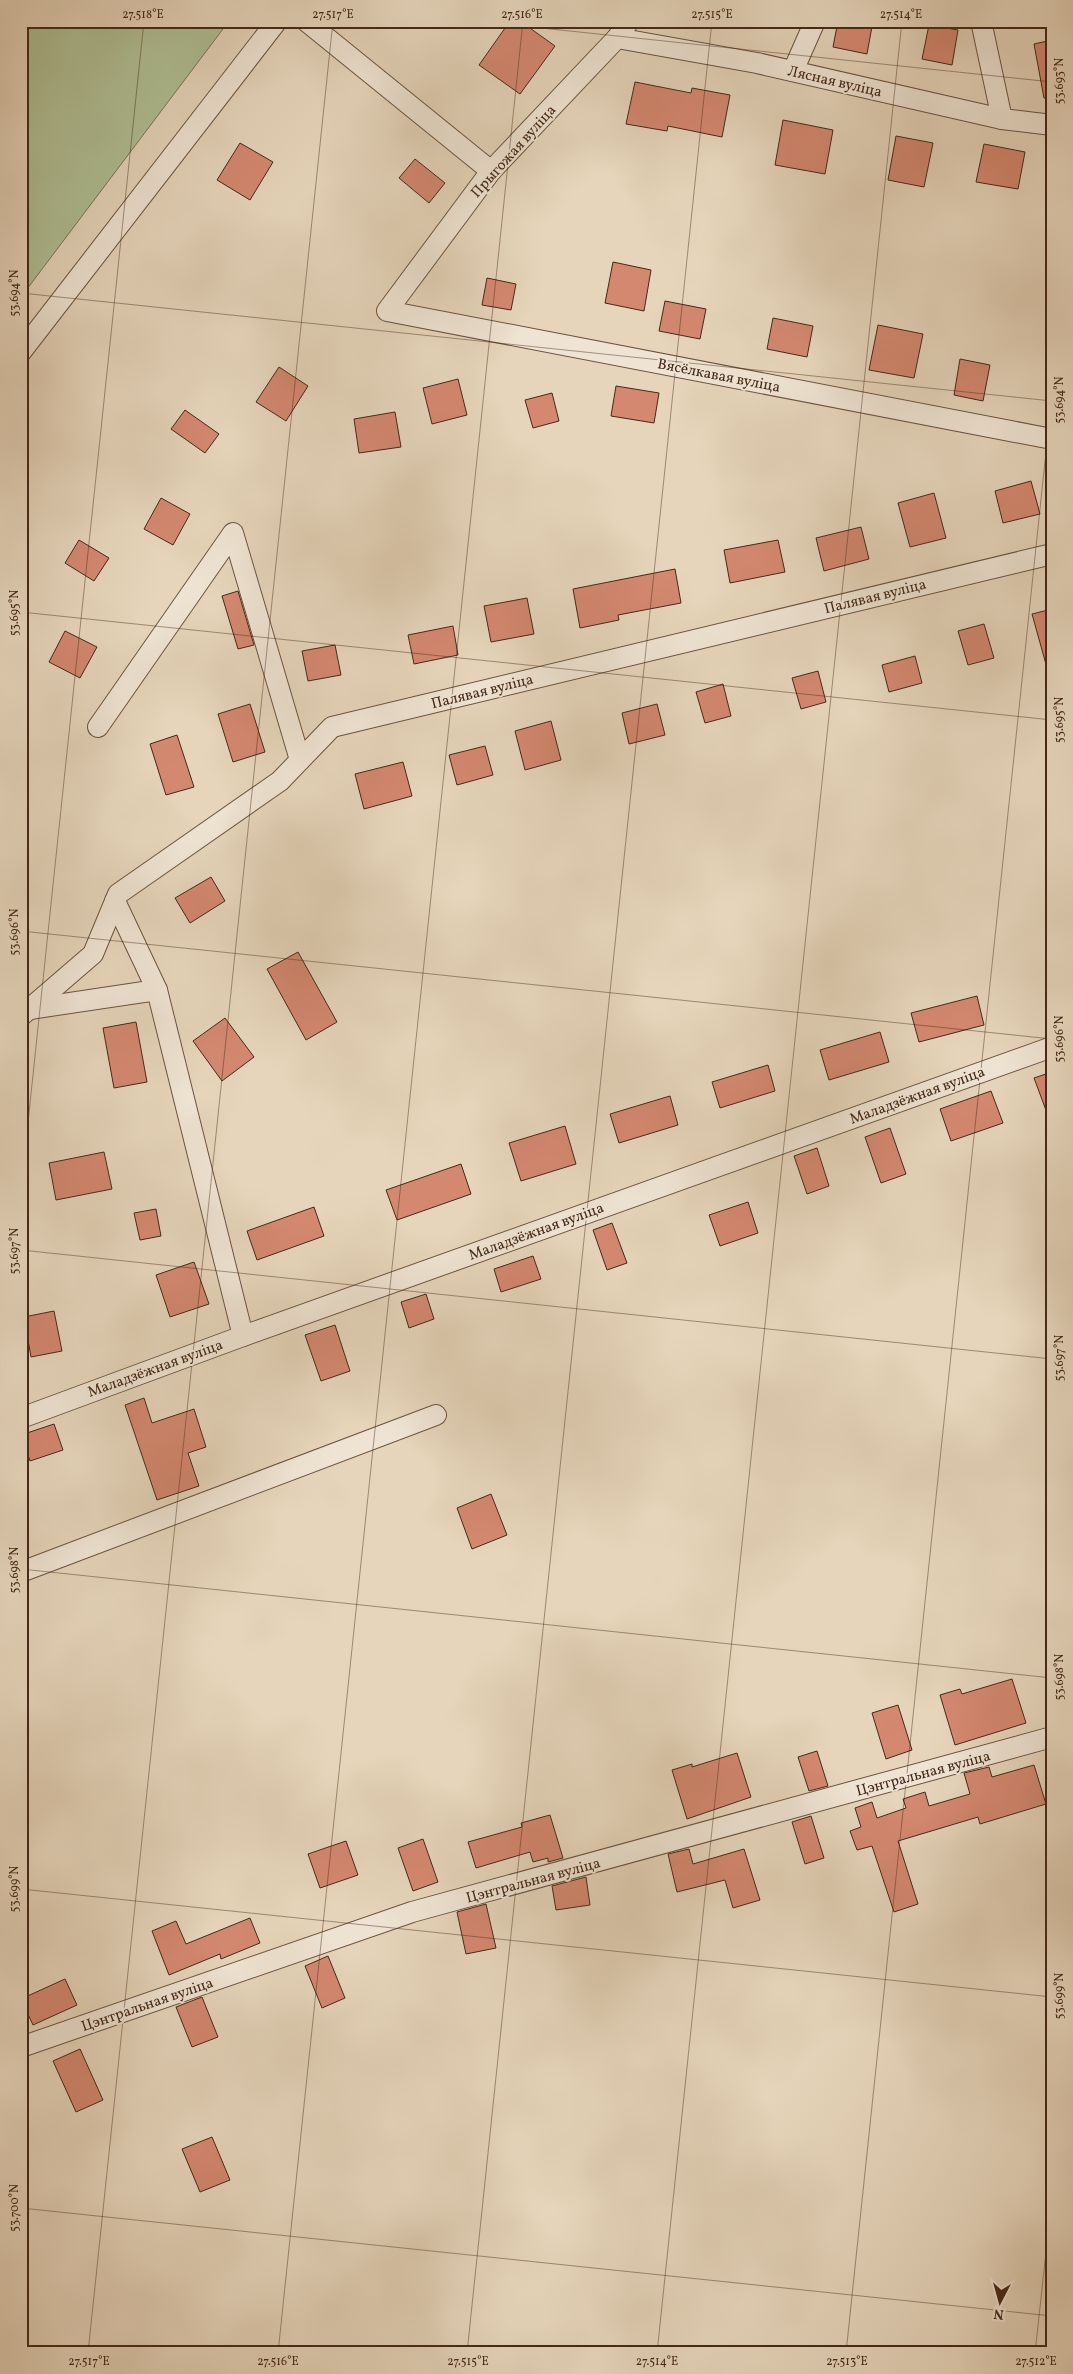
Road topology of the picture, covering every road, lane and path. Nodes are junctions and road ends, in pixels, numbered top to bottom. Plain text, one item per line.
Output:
1 (277, 21) edge
2 (306, 21) edge
3 (629, 21) edge
4 (815, 21) edge
5 (982, 21) edge
6 (617, 38) junction
7 (793, 71) junction
8 (1002, 119) junction
9 (1052, 125) edge
10 (491, 171) junction
11 (387, 311) joint
12 (21, 352) edge
13 (1052, 439) edge
14 (1052, 554) edge
15 (98, 727) dead end
16 (300, 760) junction
17 (115, 901) junction
18 (157, 990) junction
19 (25, 1013) edge
20 (1052, 1047) edge
21 (243, 1336) junction
22 (436, 1416) dead end
23 (21, 1418) edge
24 (21, 1572) edge
25 (1052, 1737) edge
26 (21, 2047) edge

1 - 12 street
2 - 10 street
3 - 6 street, Прыгожая вуліца
4 - 7 street
5 - 8 street
6 - 7 street, Лясная вуліца
6 - 10 street, Прыгожая вуліца
7 - 8 street, Лясная вуліца
8 - 9 street, Лясная вуліца
10 - 11 street, Прыгожая вуліца
11 - 13 street, Вясёлкавая вуліца
14 - 16 street, Палявая вуліца
15 - 16 street
16 - 17 street, Палявая вуліца
17 - 18 street
17 - 19 street, Палявая вуліца
18 - 19 street
18 - 21 street
20 - 21 street, Маладзёжная вуліца
21 - 23 street, Маладзёжная вуліца
22 - 24 street
25 - 26 street, Цэнтральная вуліца

